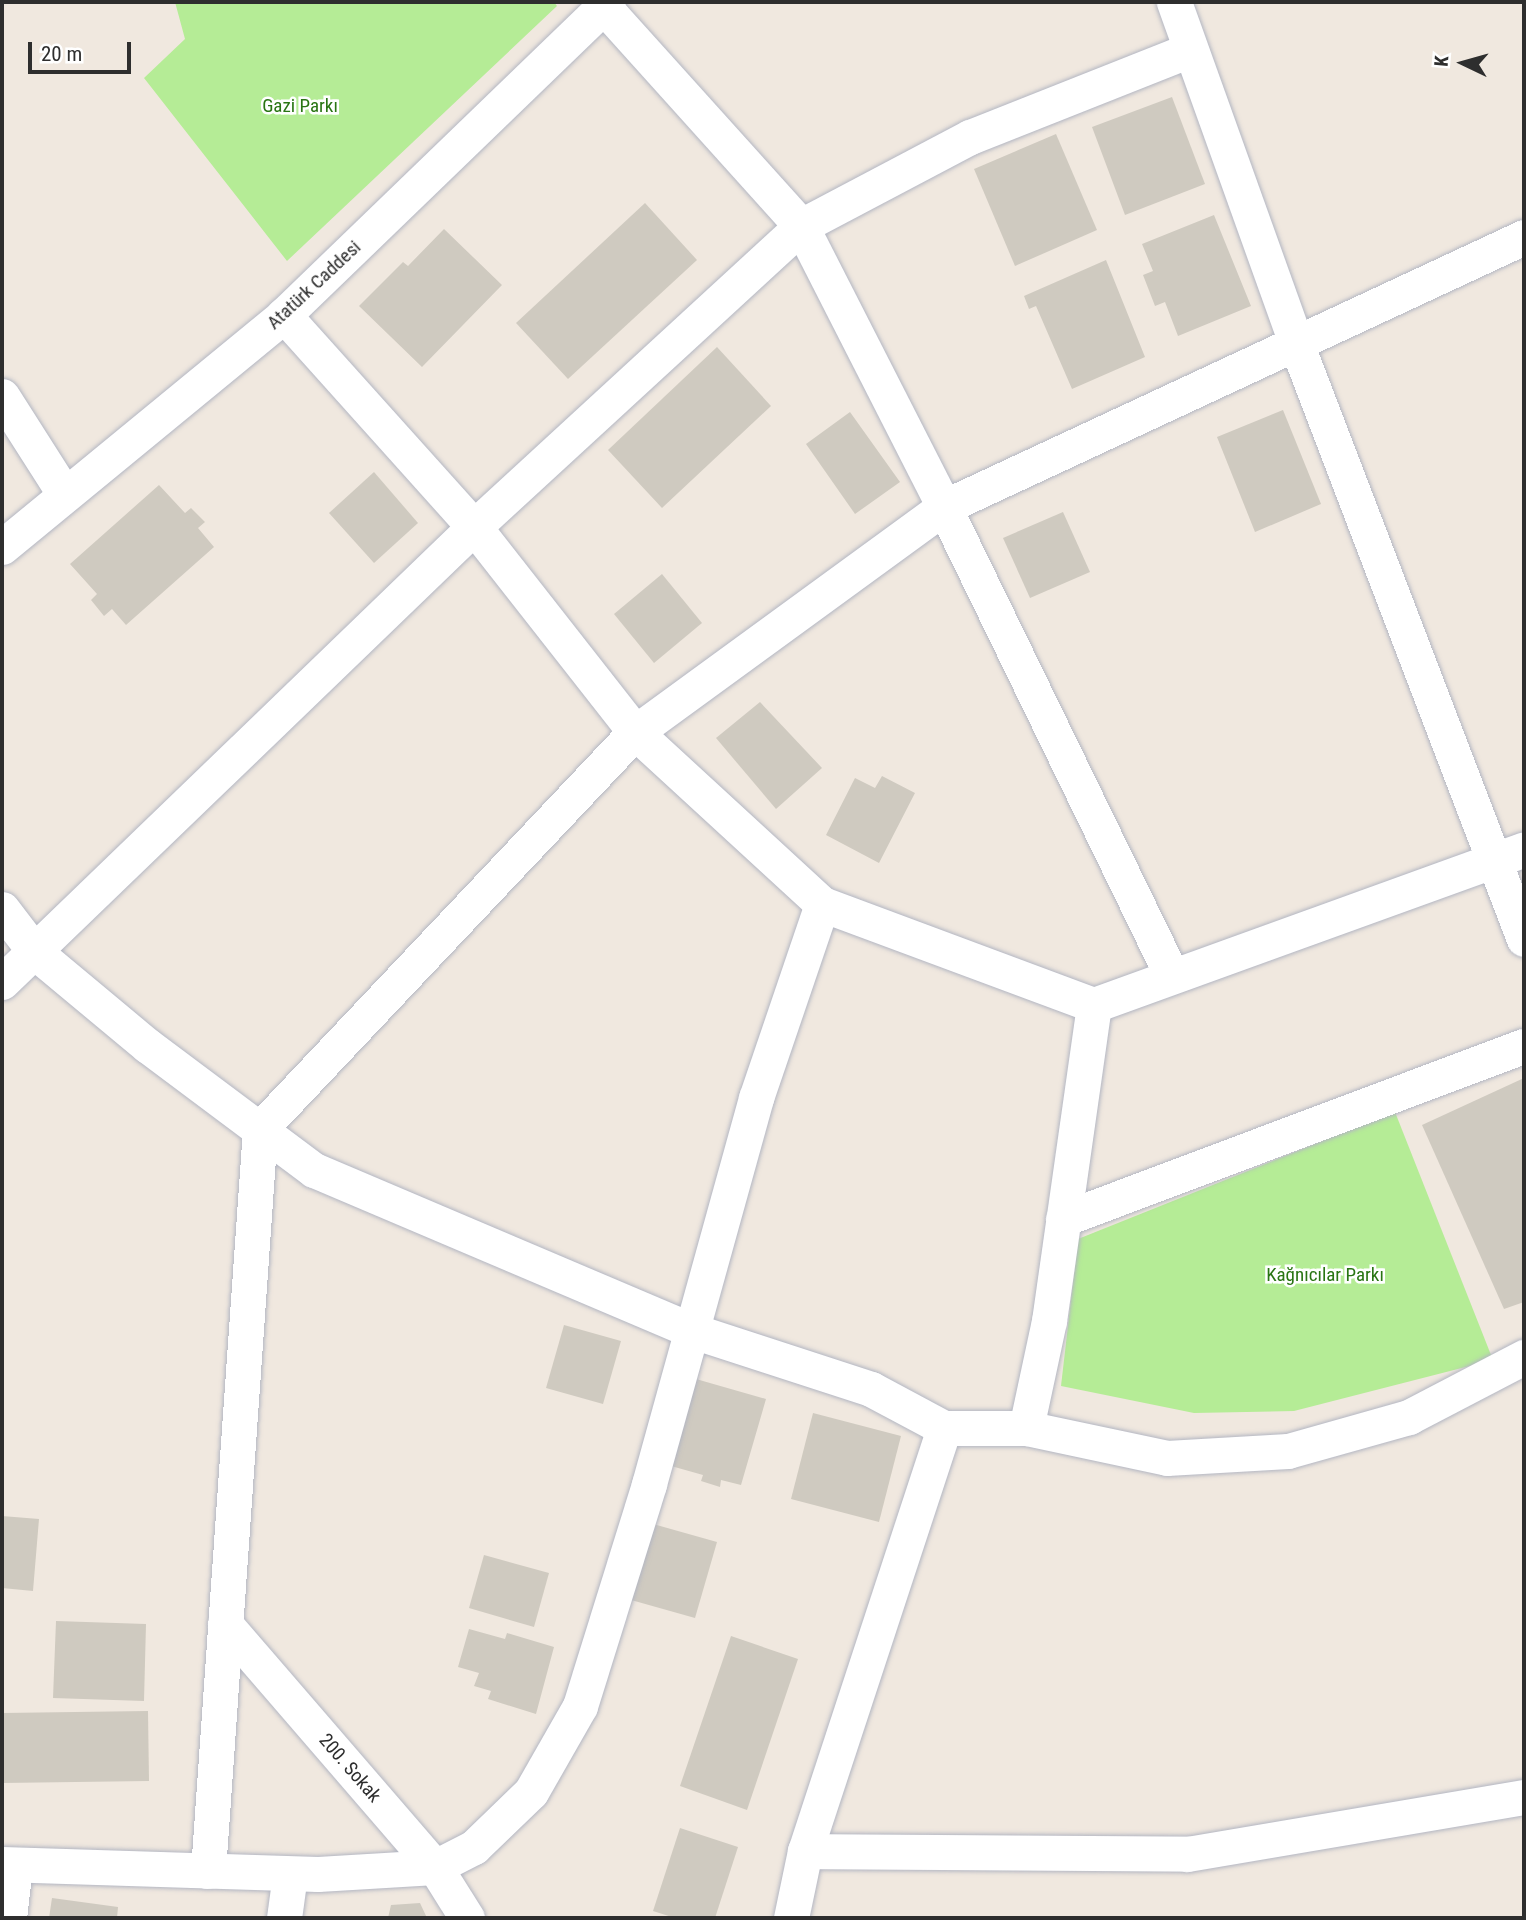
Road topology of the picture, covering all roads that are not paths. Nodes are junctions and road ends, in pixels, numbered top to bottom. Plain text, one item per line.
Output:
1 (1177, 3) edge
2 (606, 4) edge
3 (1190, 50) junction
4 (801, 226) junction
5 (1524, 237) edge
6 (284, 315) junction
7 (1296, 343) junction
8 (2, 396) edge
9 (65, 495) junction
10 (944, 507) junction
11 (474, 527) junction
12 (2, 547) edge
13 (635, 732) junction
14 (1510, 854) edge
15 (822, 904) junction
16 (2, 909) edge
17 (1524, 939) edge
18 (35, 952) junction
19 (1171, 976) junction
20 (2, 982) edge
21 (1094, 1005) junction
22 (1524, 1046) edge
23 (260, 1129) junction
24 (1063, 1219) junction
25 (693, 1331) junction
26 (1524, 1357) edge
27 (944, 1428) junction
28 (1026, 1428) junction
29 (225, 1624) junction
30 (1524, 1797) edge
31 (805, 1851) junction
32 (8, 1864) edge
33 (435, 1867) junction
34 (208, 1871) junction
35 (290, 1874) junction
36 (9, 1918) edge
37 (284, 1918) edge
38 (467, 1918) edge
39 (791, 1918) edge

1 - 3 street
2 - 4 street
2 - 6 street, Atatürk Caddesi
3 - 4 street
3 - 7 street
4 - 10 street
4 - 11 street
5 - 7 street
6 - 9 street, Atatürk Caddesi
6 - 11 street
7 - 10 street
7 - 14 street
8 - 9 street
9 - 12 street, Atatürk Caddesi
10 - 13 street
10 - 19 street
11 - 13 street
11 - 18 street
13 - 15 street
13 - 23 street
14 - 17 street
14 - 19 street
15 - 21 street
15 - 25 street
16 - 18 street
18 - 20 street
18 - 23 street
19 - 21 street
21 - 24 street
22 - 24 street
23 - 25 street
23 - 29 street
24 - 28 street
25 - 27 street
25 - 33 street
26 - 28 street
27 - 28 street
27 - 31 street
29 - 33 street, 200. Sokak
29 - 34 street
30 - 31 street
31 - 39 street
32 - 34 street
32 - 36 street
33 - 35 street
33 - 38 street, 200. Sokak
34 - 35 street
35 - 37 street

